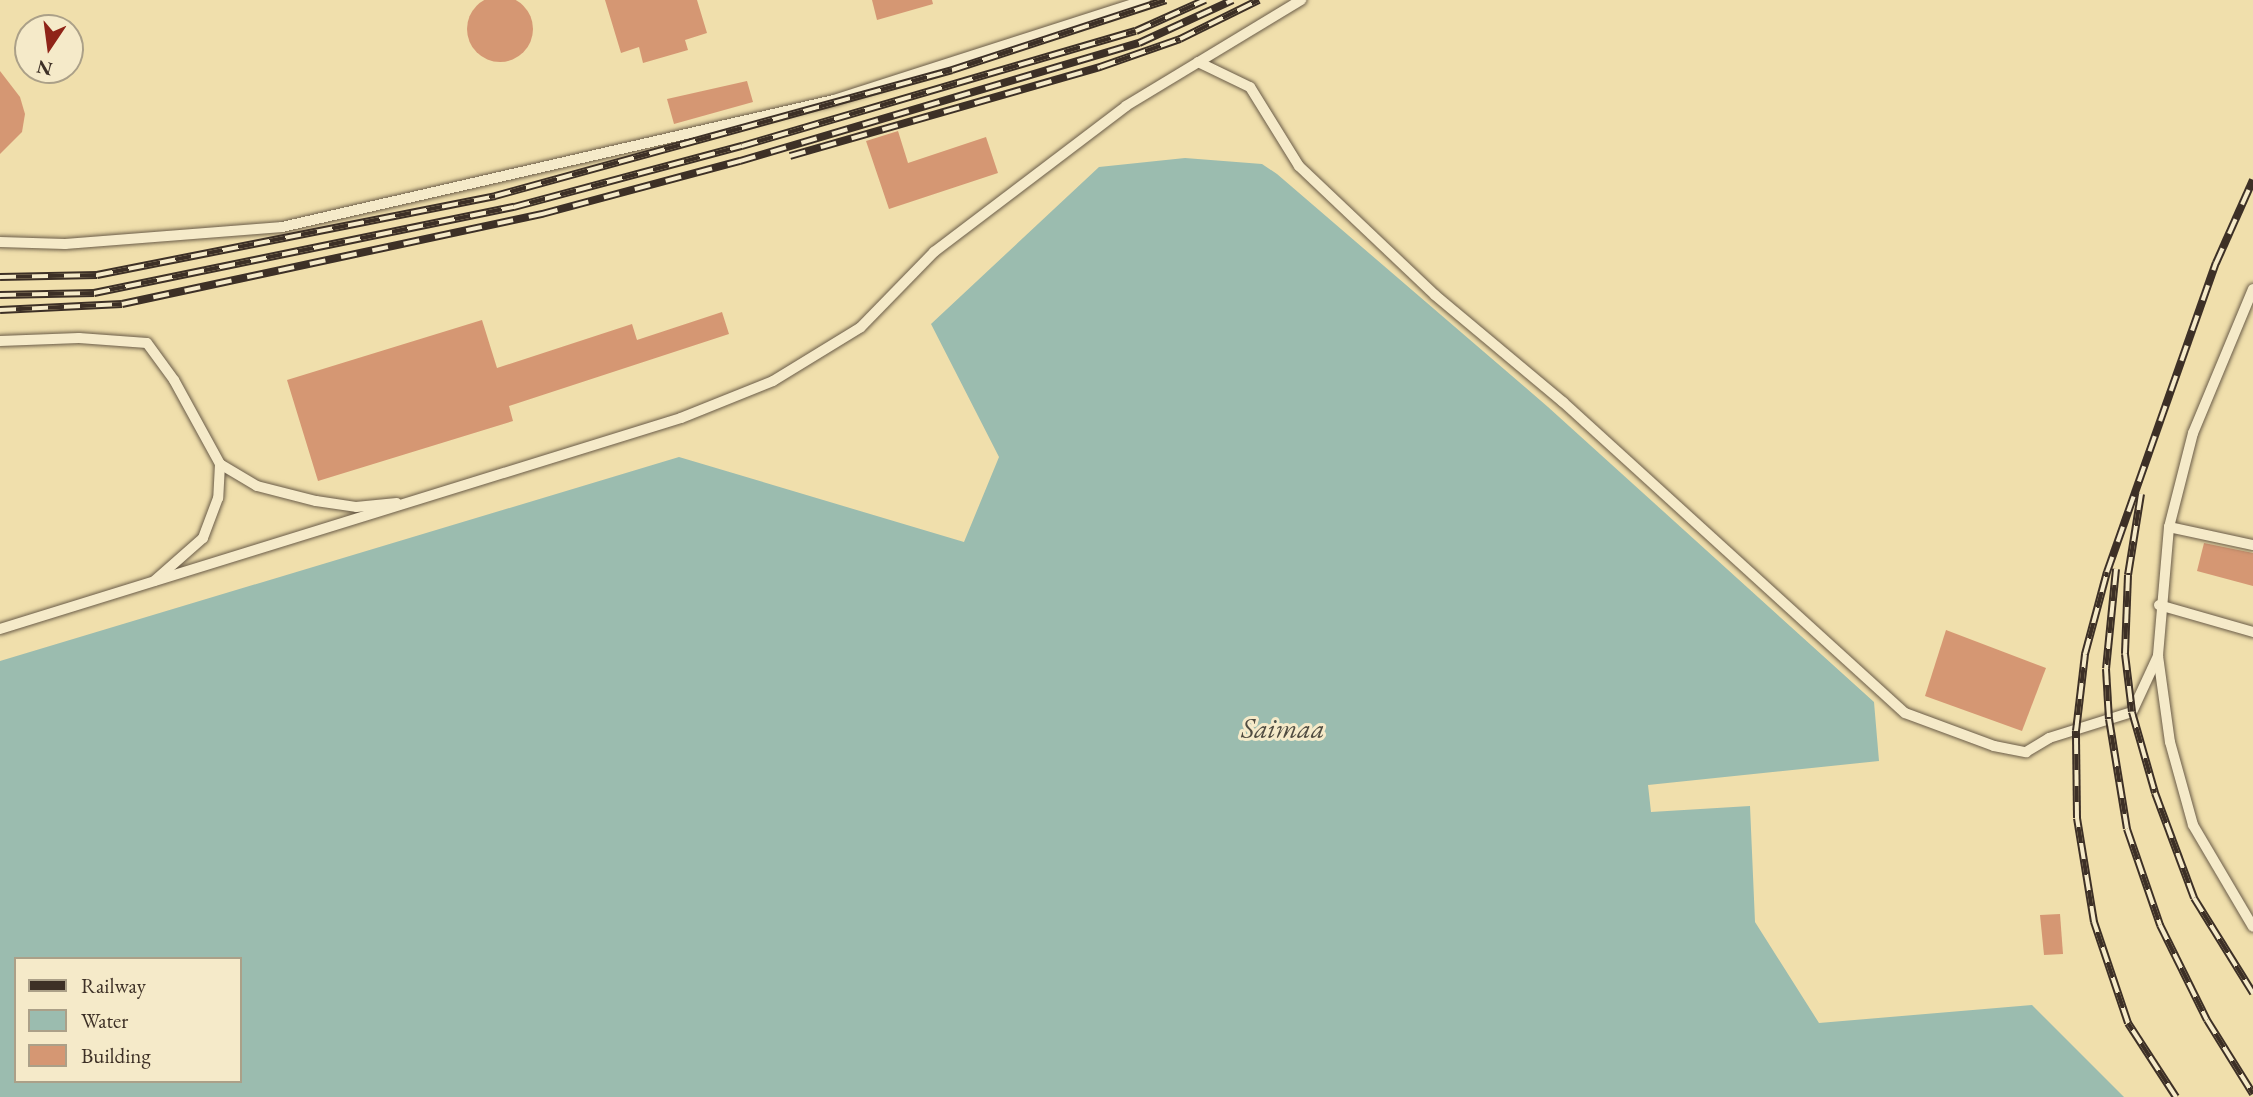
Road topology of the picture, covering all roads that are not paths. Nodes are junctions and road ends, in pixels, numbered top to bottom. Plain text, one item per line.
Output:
1 (1145, 0) edge
2 (1301, 0) edge
3 (1198, 62) junction
4 (0, 242) edge
5 (2253, 289) edge
6 (0, 341) edge
7 (219, 464) junction
8 (422, 500) junction
9 (2169, 527) junction
10 (2253, 545) edge
11 (150, 585) junction
12 (2159, 605) junction
13 (0, 629) edge
14 (2253, 632) edge
15 (2158, 656) junction
16 (2253, 927) edge

1 - 4 lane
2 - 3 lane
3 - 8 lane
3 - 15 lane
5 - 9 lane
6 - 7 lane
7 - 8 lane
7 - 11 lane
8 - 11 lane
9 - 10 lane
9 - 12 lane
11 - 13 lane
12 - 14 lane
12 - 15 lane
15 - 16 lane

